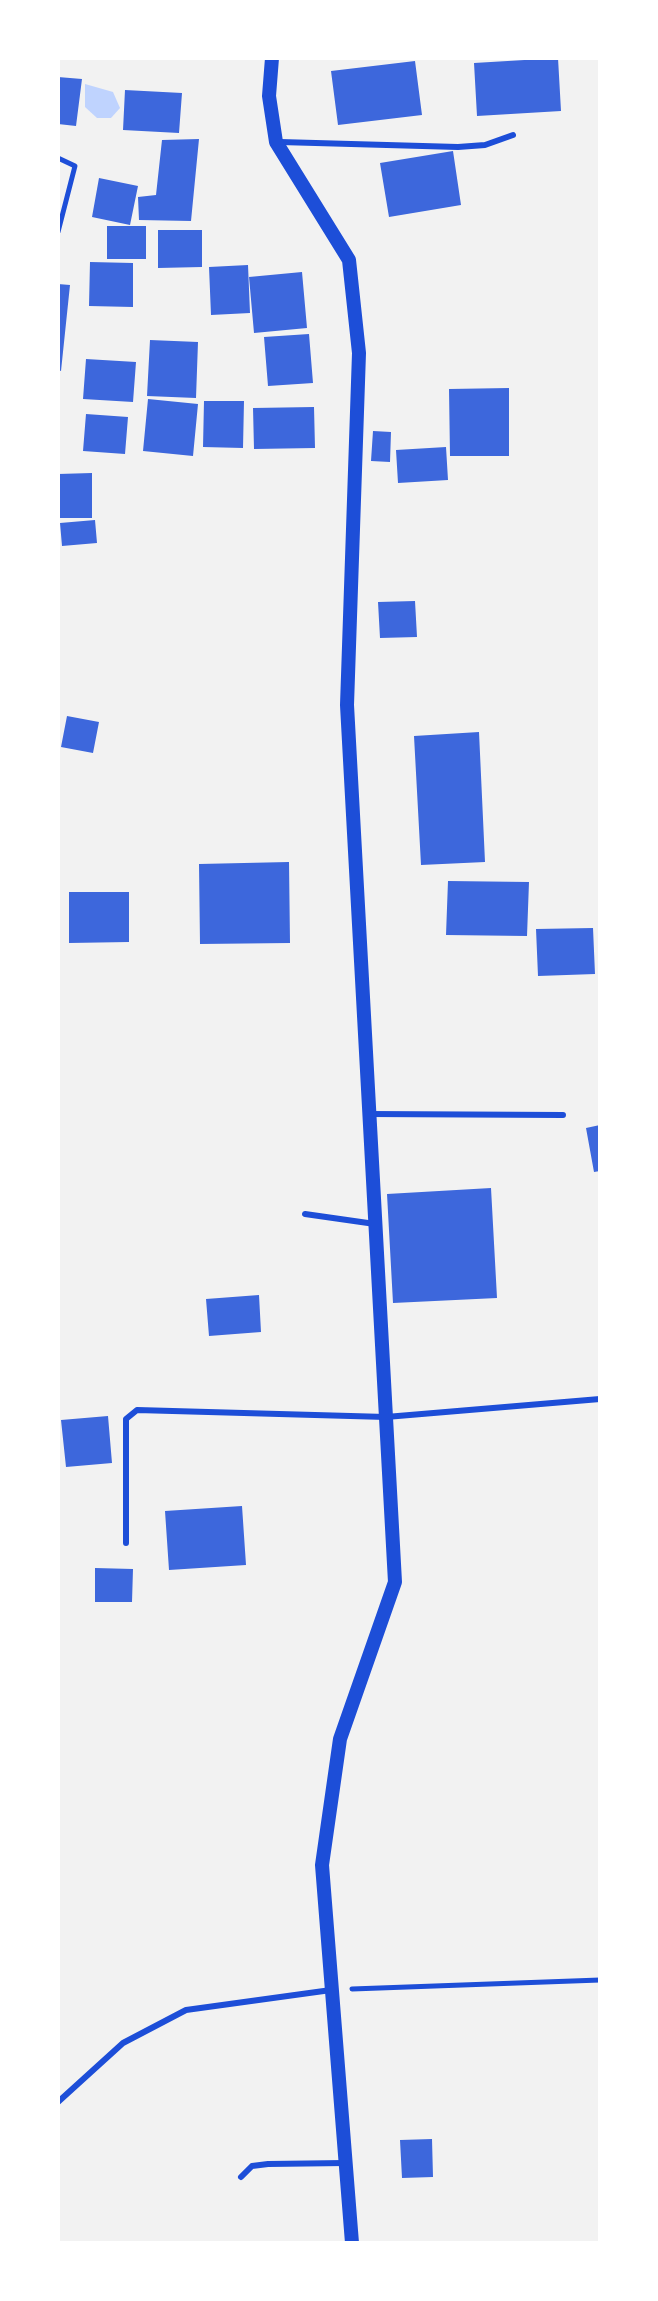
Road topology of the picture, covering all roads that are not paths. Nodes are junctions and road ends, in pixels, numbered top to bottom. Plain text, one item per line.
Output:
1 (272, 58) edge
2 (513, 135) dead end
3 (276, 142) junction
4 (369, 1114) junction
5 (563, 1115) dead end
6 (305, 1214) dead end
7 (375, 1224) junction
8 (600, 1399) edge
9 (386, 1417) junction
10 (126, 1543) dead end
11 (331, 1990) junction
12 (58, 2102) edge
13 (345, 2163) junction
14 (241, 2177) dead end
15 (352, 2243) edge

1 - 3 street
2 - 3 lane
3 - 4 street
4 - 5 lane
4 - 7 street
6 - 7 lane
7 - 9 street
8 - 9 lane
9 - 10 lane
9 - 11 street
11 - 12 lane
11 - 13 street
13 - 14 lane
13 - 15 street

